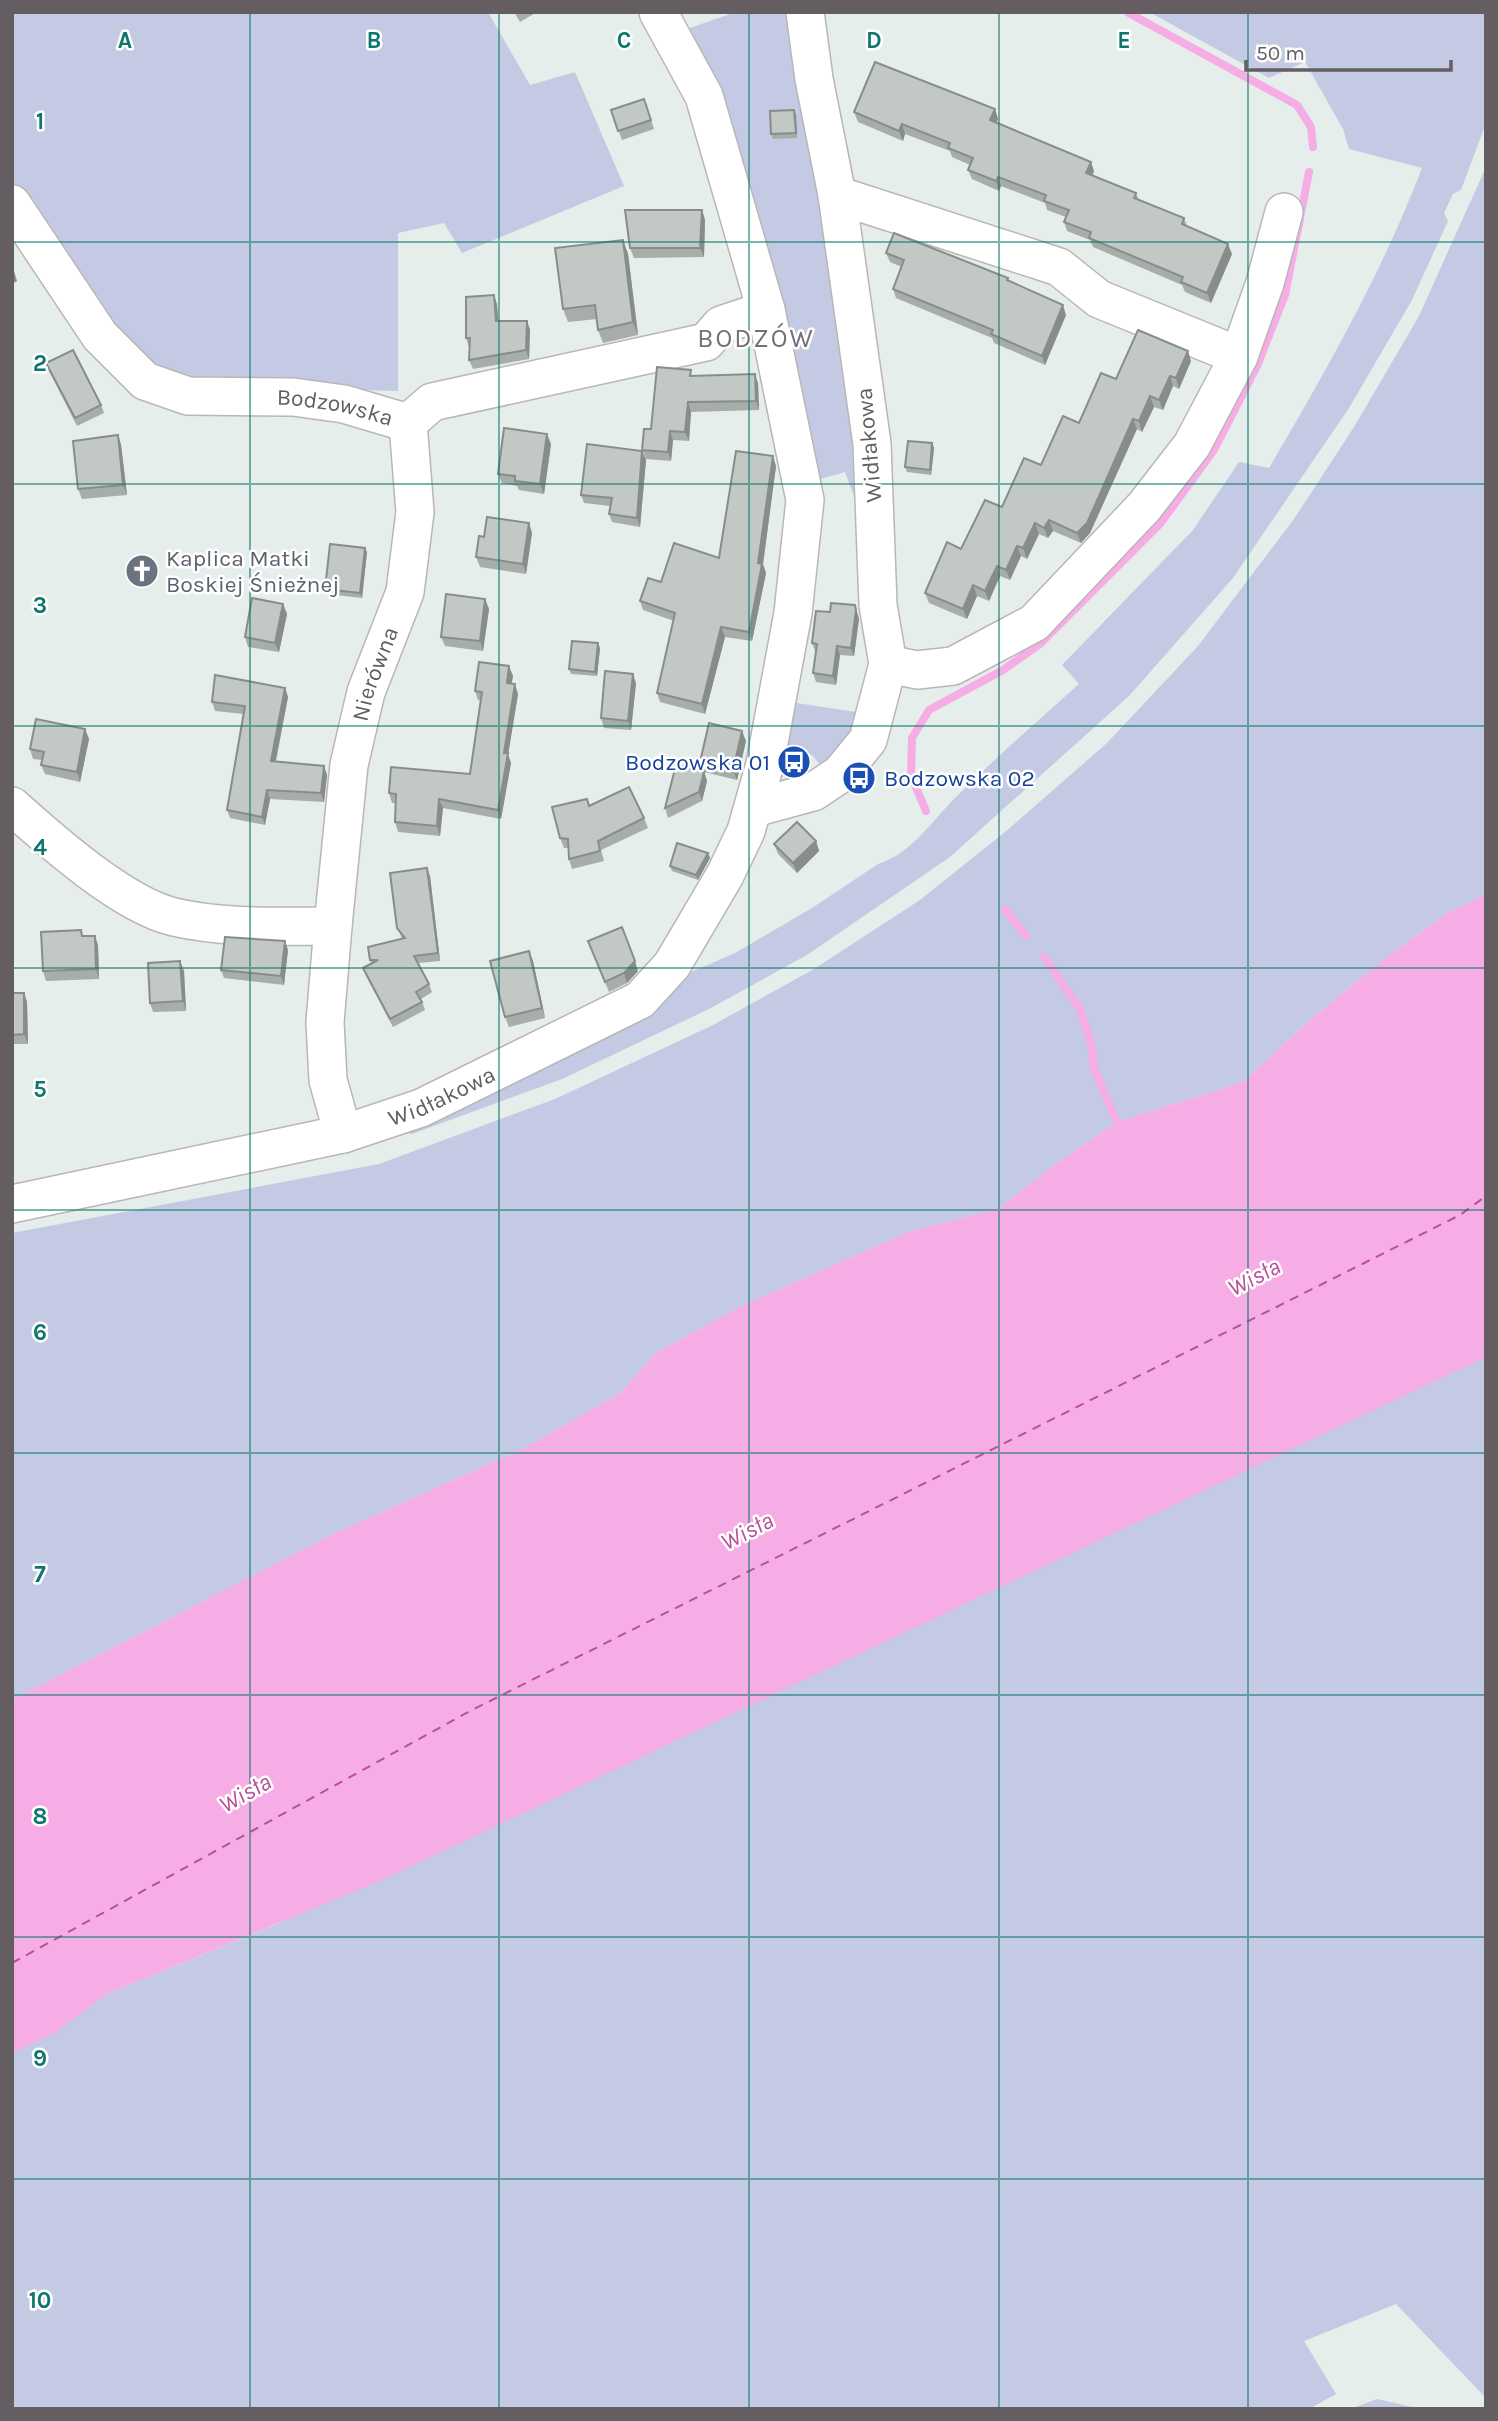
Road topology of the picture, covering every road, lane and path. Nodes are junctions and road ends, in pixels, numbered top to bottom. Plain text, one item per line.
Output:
1 (658, 12) edge
2 (806, 12) edge
3 (837, 195) junction
4 (12, 204) edge
5 (1284, 212) dead end
6 (766, 310) junction
7 (1239, 356) junction
8 (408, 423) junction
9 (888, 664) junction
10 (12, 806) edge
11 (754, 808) junction
12 (333, 926) junction
13 (343, 1134) junction
14 (12, 1204) edge

1 - 6 street, Widłakowa
2 - 3 street, Widłakowa
3 - 7 street
3 - 9 street, Widłakowa
4 - 8 street, Bodzowska
5 - 7 street
6 - 8 street, Bodzowska
6 - 11 street, Widłakowa
7 - 9 street
8 - 12 street, Nierówna
9 - 11 street, Widłakowa
10 - 12 street
11 - 13 street, Widłakowa
12 - 13 street, Nierówna
13 - 14 street, Widłakowa

